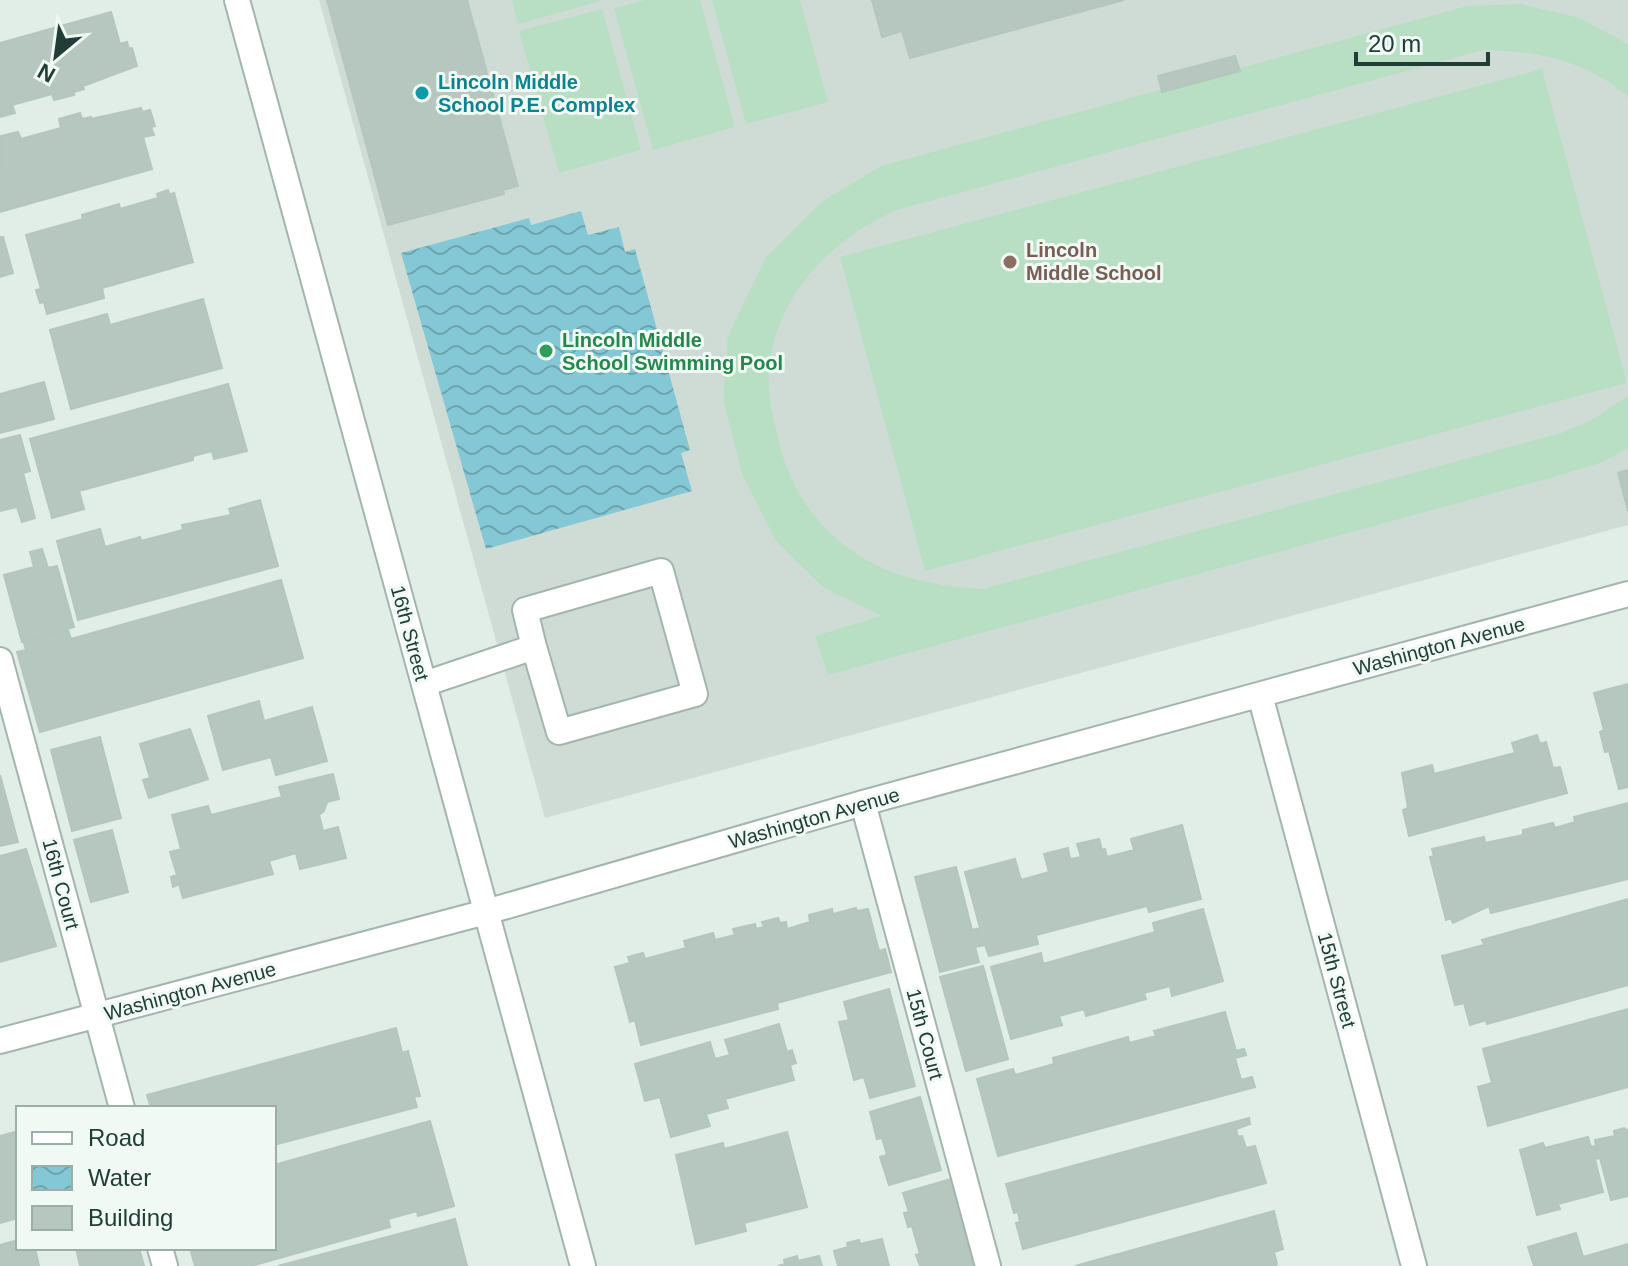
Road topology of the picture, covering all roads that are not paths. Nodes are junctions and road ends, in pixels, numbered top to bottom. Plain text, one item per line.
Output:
1 (237, 0) edge
2 (1628, 594) edge
3 (534, 647) junction
4 (0, 660) edge
5 (424, 684) junction
6 (1260, 695) junction
7 (863, 803) junction
8 (486, 912) junction
9 (96, 1016) junction
10 (0, 1041) edge
11 (121, 1106) edge
12 (583, 1266) edge
13 (988, 1266) edge
14 (1414, 1266) edge

1 - 5 street, 16th Street
2 - 6 street, Washington Avenue
3 - 3 street
3 - 5 street
4 - 9 street, 16th Court
5 - 8 street, 16th Street
6 - 7 street, Washington Avenue
6 - 14 street, 15th Street
7 - 8 street, Washington Avenue
7 - 13 street, 15th Court
8 - 9 street, Washington Avenue
8 - 12 street, 16th Street
9 - 10 street, Washington Avenue
9 - 11 street, 16th Court

